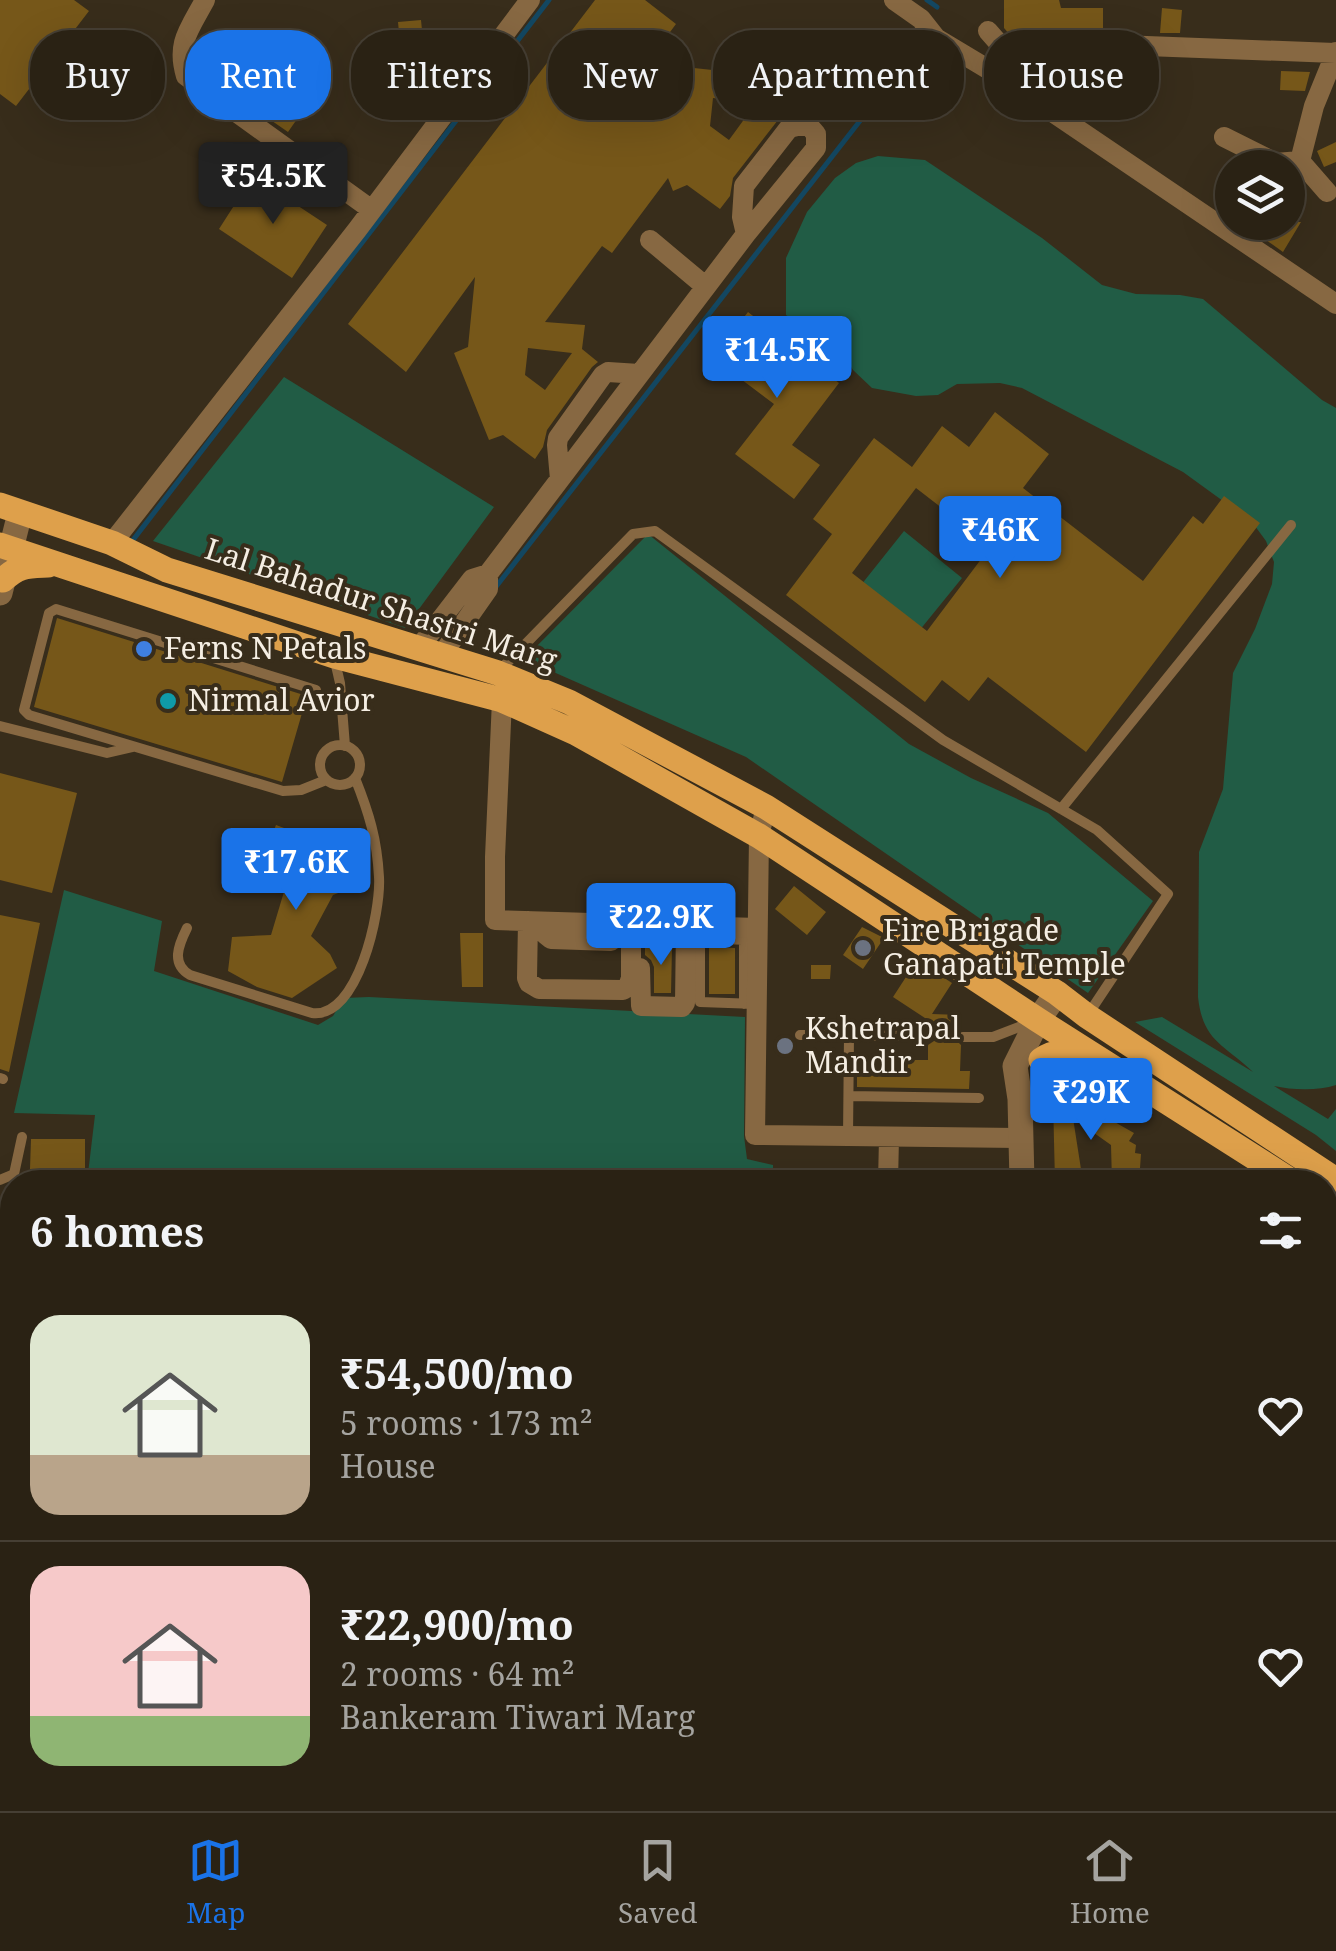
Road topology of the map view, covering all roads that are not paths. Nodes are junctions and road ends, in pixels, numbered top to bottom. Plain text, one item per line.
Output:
1 (205, 0) edge
2 (530, 0) edge
3 (894, 0) edge
4 (1159, 45) edge
5 (1335, 52) edge
6 (984, 67) edge
7 (1064, 120) edge
8 (1224, 138) dead end
9 (1249, 150) edge
10 (1303, 150) edge
11 (1305, 168) edge
12 (1327, 192) dead end
13 (372, 210) junction
14 (746, 234) junction
15 (650, 240) dead end
16 (705, 286) junction
17 (1336, 304) edge
18 (10, 509) edge
19 (1292, 526) dead end
20 (112, 543) junction
21 (5, 547) edge
22 (58, 565) junction
23 (2, 586) edge
24 (430, 652) junction
25 (334, 656) junction
26 (498, 673) junction
27 (316, 690) dead end
28 (502, 700) junction
29 (0, 726) edge
30 (134, 746) junction
31 (345, 746) junction
32 (355, 778) junction
33 (326, 780) junction
34 (766, 807) junction
35 (1061, 809) junction
36 (759, 836) junction
37 (537, 925) junction
38 (629, 927) junction
39 (187, 928) dead end
40 (693, 930) junction
41 (750, 936) junction
42 (750, 1004) junction
43 (1071, 1004) junction
44 (1047, 1026) junction
45 (800, 1035) dead end
46 (848, 1035) junction
47 (926, 1036) dead end
48 (963, 1037) dead end
49 (1091, 1054) junction
50 (1040, 1060) junction
51 (1020, 1094) junction
52 (849, 1096) junction
53 (979, 1098) dead end
54 (848, 1136) junction
55 (22, 1137) dead end
56 (890, 1138) junction
57 (1022, 1138) junction
58 (15, 1170) edge
59 (889, 1170) edge
60 (1022, 1170) edge
61 (1271, 1170) edge
62 (1321, 1170) edge

1 - 13 street
2 - 13 street
3 - 6 street
4 - 5 street
5 - 10 street
7 - 17 street
8 - 9 street
11 - 12 street
13 - 20 street
14 - 14 street
14 - 16 street
15 - 16 street
16 - 24 street
18 - 20 main road, Lal Bahadur Shastri Marg
18 - 21 street
19 - 35 lane
20 - 24 main road, Lal Bahadur Shastri Marg
21 - 22 main road, Lal Bahadur Shastri Marg
21 - 23 street
22 - 23 main road
22 - 25 main road, Lal Bahadur Shastri Marg
24 - 26 main road, Lal Bahadur Shastri Marg
25 - 28 main road, Lal Bahadur Shastri Marg
25 - 31 lane
26 - 34 main road, Lal Bahadur Shastri Marg
26 - 35 lane
27 - 30 lane
28 - 36 main road, Lal Bahadur Shastri Marg
28 - 37 street
29 - 30 lane
30 - 33 lane
31 - 32 lane
31 - 33 lane
32 - 33 lane
32 - 39 lane
34 - 36 street
34 - 43 main road, Lal Bahadur Shastri Marg
35 - 43 lane
36 - 41 street
36 - 44 main road, Lal Bahadur Shastri Marg
37 - 38 street
37 - 38 street
38 - 40 street
38 - 40 street
40 - 41 street
40 - 42 lane
41 - 42 street
42 - 54 street
43 - 44 street
43 - 62 main road, Lal Bahadur Shastri Marg
44 - 48 lane
44 - 49 main road, Lal Bahadur Shastri Marg
44 - 50 street
44 - 51 street
45 - 46 lane
46 - 47 lane
46 - 52 lane
49 - 50 main road
49 - 61 main road, Lal Bahadur Shastri Marg
50 - 51 street
51 - 57 street
52 - 53 lane
52 - 54 lane
54 - 56 street
55 - 58 lane
56 - 57 street
56 - 59 street
57 - 60 street

